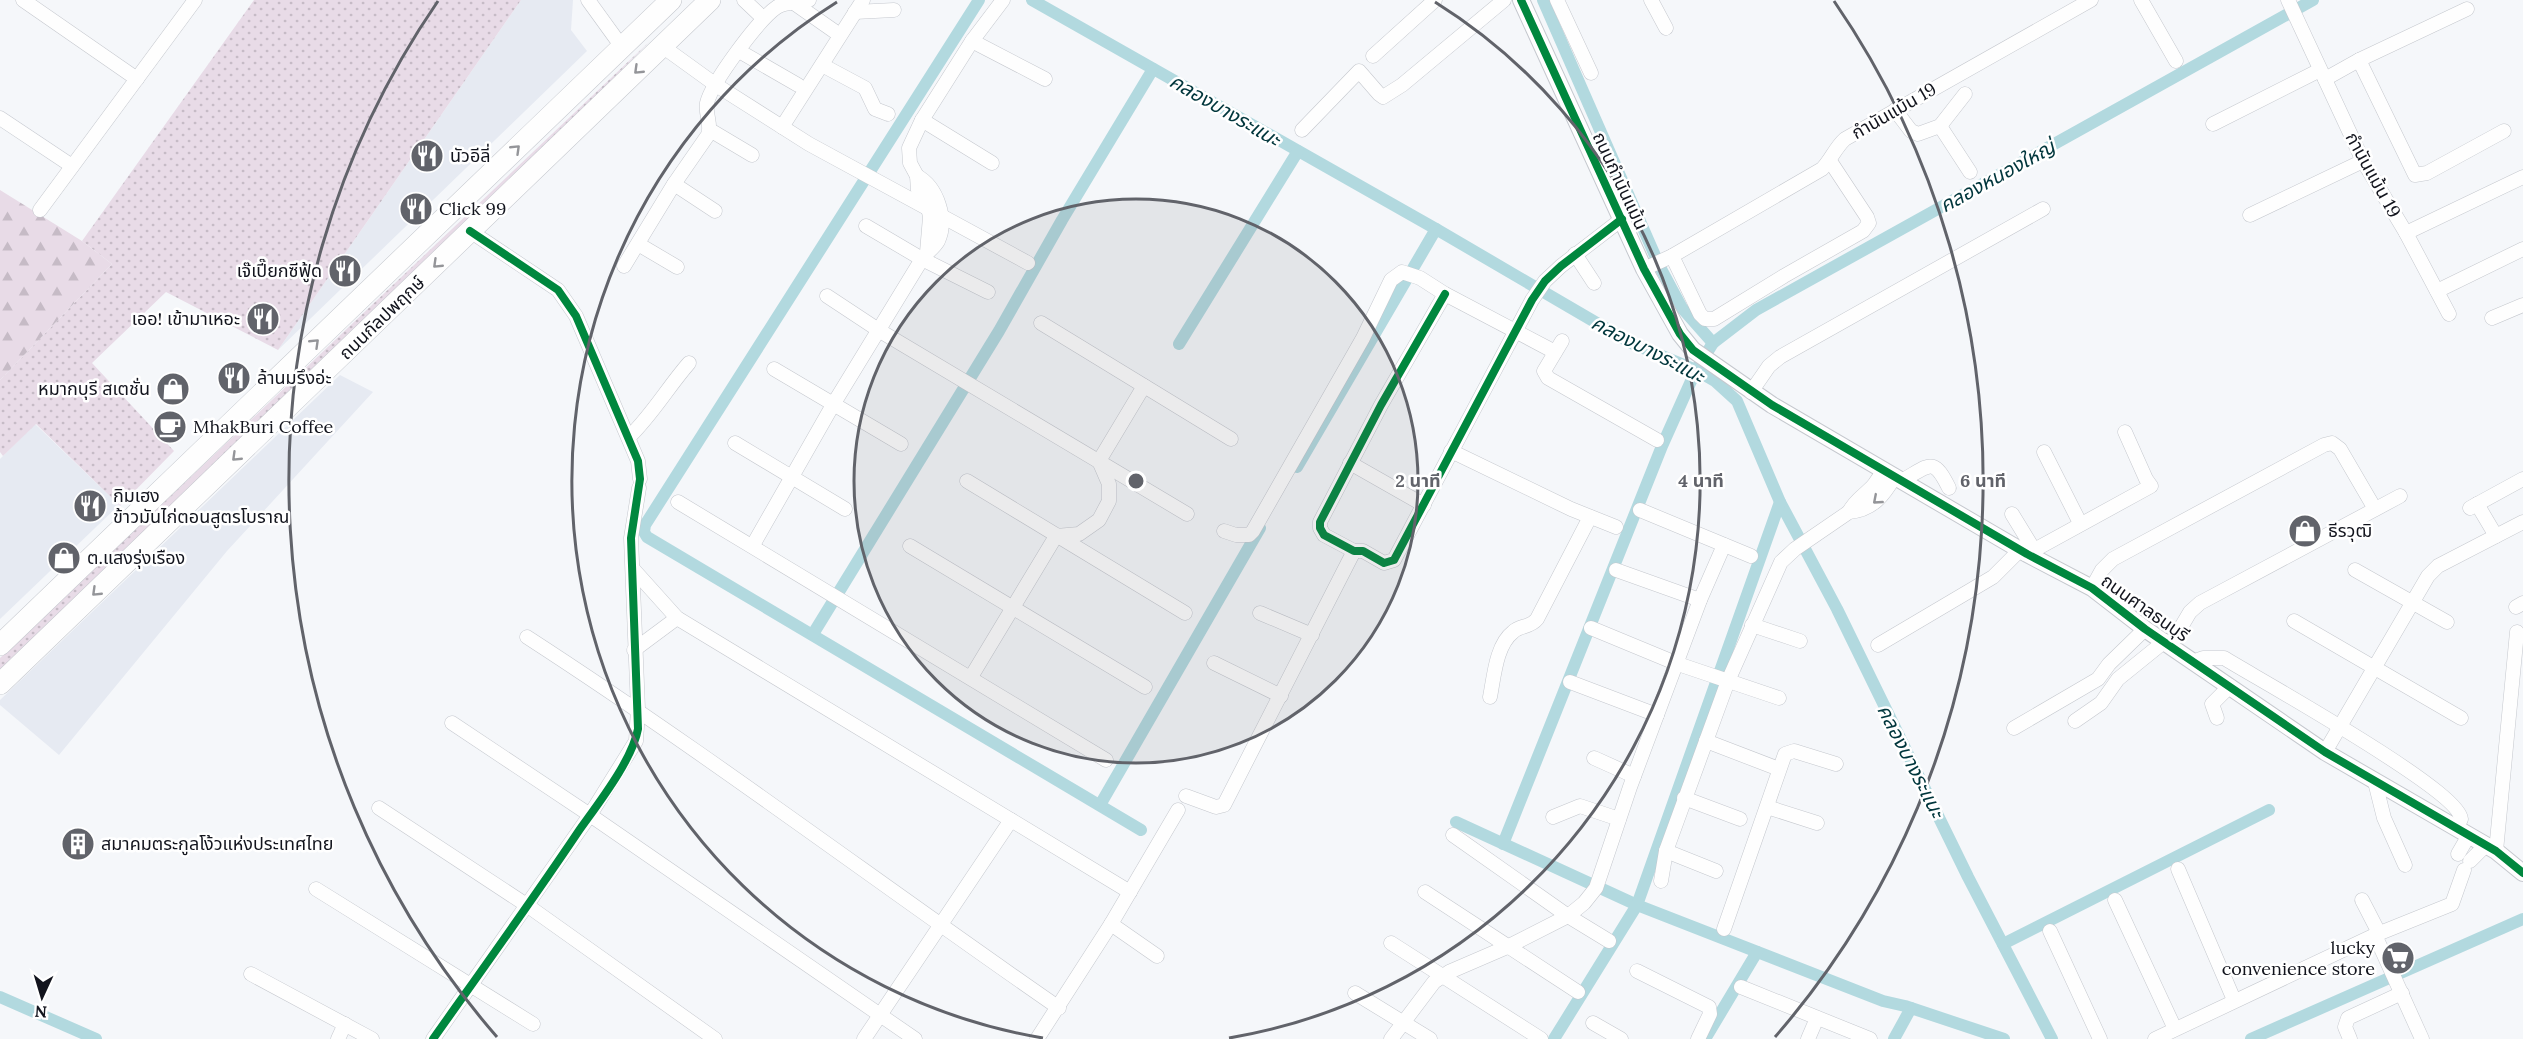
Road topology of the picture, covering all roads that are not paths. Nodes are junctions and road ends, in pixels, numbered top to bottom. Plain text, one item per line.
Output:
1 (23, 0) edge
2 (195, 0) edge
3 (588, 0) edge
4 (671, 0) edge
5 (710, 0) edge
6 (744, 0) edge
7 (1003, 0) edge
8 (1435, 0) edge
9 (1504, 0) edge
10 (1521, 0) edge
11 (1557, 0) edge
12 (1651, 0) edge
13 (2091, 0) edge
14 (2141, 0) edge
15 (2288, 0) edge
16 (802, 2) edge
17 (859, 6) edge
18 (2466, 9) dead end
19 (894, 10) dead end
20 (763, 18) junction
21 (1666, 28) dead end
22 (834, 31) dead end
23 (972, 41) junction
24 (662, 46) junction
25 (622, 47) junction
26 (740, 51) junction
27 (1373, 56) dead end
28 (2359, 60) junction
29 (2176, 61) dead end
30 (822, 65) junction
31 (1591, 73) dead end
32 (2323, 75) junction
33 (137, 79) junction
34 (1045, 79) dead end
35 (716, 85) junction
36 (798, 85) dead end
37 (1965, 94) dead end
38 (1895, 111) junction
39 (888, 114) dead end
40 (0, 118) edge
41 (922, 120) junction
42 (2213, 124) dead end
43 (1940, 126) junction
44 (782, 127) junction
45 (710, 130) junction
46 (1302, 130) dead end
47 (2504, 131) dead end
48 (752, 155) dead end
49 (1832, 157) junction
50 (2363, 161) junction
51 (992, 164) dead end
52 (72, 166) junction
53 (1970, 172) dead end
54 (917, 176) junction
55 (2523, 177) edge
56 (674, 184) junction
57 (1856, 184) dead end
58 (928, 207) junction
59 (2043, 209) dead end
60 (40, 210) dead end
61 (715, 211) dead end
62 (941, 215) junction
63 (2250, 215) dead end
64 (1622, 219) junction
65 (866, 226) dead end
66 (470, 231) junction
67 (2406, 233) junction
68 (638, 244) junction
69 (2523, 249) edge
70 (1575, 254) junction
71 (924, 256) junction
72 (1659, 262) junction
73 (1028, 263) dead end
74 (624, 266) dead end
75 (677, 267) dead end
76 (1594, 283) dead end
77 (2437, 291) junction
78 (988, 292) dead end
79 (1445, 294) junction
80 (827, 296) dead end
81 (2523, 305) edge
82 (2449, 314) dead end
83 (2492, 318) dead end
84 (1041, 323) dead end
85 (1515, 330) junction
86 (879, 331) junction
87 (689, 363) dead end
88 (1710, 363) joint
89 (774, 369) dead end
90 (1144, 386) junction
91 (1751, 392) junction
92 (834, 404) junction
93 (2125, 432) dead end
94 (629, 437) junction
95 (1231, 440) dead end
96 (1657, 440) dead end
97 (735, 443) dead end
98 (901, 444) dead end
99 (1451, 451) junction
100 (2044, 452) dead end
101 (1099, 461) junction
102 (1350, 464) junction
103 (1894, 475) junction
104 (792, 477) junction
105 (2523, 478) edge
106 (967, 481) dead end
107 (1949, 488) dead end
108 (2400, 496) dead end
109 (678, 502) dead end
110 (1424, 505) junction
111 (845, 509) dead end
112 (2375, 509) junction
113 (1640, 510) dead end
114 (1187, 513) dead end
115 (2012, 514) dead end
116 (1590, 518) junction
117 (2523, 522) edge
118 (2080, 523) junction
119 (1617, 526) dead end
120 (1224, 531) dead end
121 (2496, 536) junction
122 (1056, 537) junction
123 (753, 545) junction
124 (1724, 545) junction
125 (910, 546) dead end
126 (1354, 551) junction
127 (2027, 551) junction
128 (1750, 556) dead end
129 (633, 569) junction
130 (1616, 570) dead end
131 (2355, 570) dead end
132 (2092, 588) junction
133 (1700, 600) junction
134 (2413, 603) junction
135 (1012, 607) junction
136 (1185, 613) dead end
137 (1260, 613) dead end
138 (677, 618) junction
139 (2294, 621) dead end
140 (2447, 622) dead end
141 (1752, 626) junction
142 (1592, 628) dead end
143 (2145, 629) junction
144 (2517, 632) dead end
145 (1312, 635) junction
146 (527, 637) dead end
147 (1800, 641) dead end
148 (2168, 643) junction
149 (0, 645) edge
150 (1878, 645) dead end
151 (634, 650) junction
152 (2194, 661) junction
153 (1214, 663) dead end
154 (1677, 664) junction
155 (2375, 668) junction
156 (970, 677) junction
157 (1717, 678) junction
158 (1570, 682) dead end
159 (0, 684) edge
160 (2229, 686) junction
161 (1145, 687) dead end
162 (1281, 696) junction
163 (1490, 697) dead end
164 (1779, 698) dead end
165 (638, 709) junction
166 (1658, 715) junction
167 (2217, 718) dead end
168 (2461, 718) dead end
169 (2075, 721) dead end
170 (452, 723) dead end
171 (2014, 728) dead end
172 (2340, 728) junction
173 (1706, 741) junction
174 (2325, 753) junction
175 (1594, 758) dead end
176 (1106, 760) dead end
177 (1836, 764) dead end
178 (1779, 769) junction
179 (1634, 776) junction
180 (2375, 782) junction
181 (1186, 796) dead end
182 (1684, 798) junction
183 (2446, 800) junction
184 (1767, 807) junction
185 (379, 808) dead end
186 (1178, 810) dead end
187 (2425, 810) junction
188 (590, 815) junction
189 (1553, 817) dead end
190 (1619, 819) junction
191 (1740, 819) dead end
192 (1011, 820) junction
193 (1817, 823) dead end
194 (2463, 832) junction
195 (1453, 835) dead end
196 (2491, 848) junction
197 (1666, 851) junction
198 (2461, 863) junction
199 (2405, 865) dead end
200 (2178, 869) dead end
201 (1716, 871) dead end
202 (2523, 872) edge
203 (1661, 881) dead end
204 (316, 889) dead end
205 (1130, 892) junction
206 (1425, 892) dead end
207 (2115, 900) dead end
208 (2362, 900) dead end
209 (528, 906) junction
210 (1568, 916) junction
211 (1111, 924) junction
212 (939, 925) junction
213 (1724, 929) dead end
214 (2050, 931) dead end
215 (2377, 934) junction
216 (1609, 941) dead end
217 (1391, 943) dead end
218 (1507, 947) junction
219 (1157, 956) dead end
220 (1637, 971) dead end
221 (251, 974) dead end
222 (1442, 976) junction
223 (2397, 981) junction
224 (471, 986) junction
225 (1741, 987) dead end
226 (1578, 992) dead end
227 (1355, 993) dead end
228 (2234, 1000) junction
229 (1059, 1008) junction
230 (879, 1015) junction
231 (1817, 1018) junction
232 (1402, 1022) junction
233 (1593, 1023) dead end
234 (345, 1024) junction
235 (533, 1024) dead end
236 (2175, 1029) junction
237 (338, 1039) edge
238 (372, 1039) edge
239 (433, 1039) edge
240 (715, 1039) edge
241 (864, 1039) edge
242 (915, 1039) edge
243 (1037, 1039) edge
244 (1391, 1039) edge
245 (1430, 1039) edge
246 (1541, 1039) edge
247 (1621, 1039) edge
248 (1698, 1039) edge
249 (1808, 1039) edge
250 (1870, 1039) edge
251 (2100, 1039) edge
252 (2155, 1039) edge
253 (2350, 1039) edge
254 (2422, 1039) edge

1 - 33 street
2 - 33 street
3 - 25 street
4 - 25 main road, ถนนกัลปพฤกษ์
5 - 24 main road, ถนนกัลปพฤกษ์
6 - 20 street
7 - 23 street
8 - 27 street
9 - 46 street
10 - 64 street, ถนนกำนันแม้น
11 - 31 street
12 - 21 street
13 - 38 street, กำนันแม้น 19
14 - 29 street
15 - 32 street, กำนันแม้น 19
16 - 20 street
16 - 22 street
17 - 19 street
17 - 30 street
18 - 28 street
20 - 26 street
23 - 34 street
23 - 41 street
24 - 35 street
24 -> 66 main road, ถนนกัลปพฤกษ์
149 -> 25 main road, ถนนกัลปพฤกษ์
26 - 35 street
26 - 36 street
28 - 32 street
28 - 47 street
30 - 39 street
30 - 44 street
32 - 42 street
32 - 50 street, กำนันแม้น 19
33 - 52 street
35 - 44 street
35 - 45 street
37 - 43 street
38 - 43 street
38 - 49 street, กำนันแม้น 19
40 - 52 street
41 - 51 street
41 - 54 street
43 - 53 street
44 - 58 street
45 - 48 street
45 - 56 street
49 - 57 street
49 - 72 street, กำนันแม้น 19
49 - 72 street
50 - 63 street
50 - 67 street, กำนันแม้น 19
52 - 60 street
54 - 58 street
54 - 62 street
55 - 67 street
56 - 61 street
56 - 68 street
58 - 62 street
58 - 71 street
59 - 91 street
62 - 71 street
62 - 73 street
64 - 70 street
64 - 72 street, ถนนกำนันแม้น
65 - 71 street
66 - 94 street
66 -> 159 main road, ถนนกัลปพฤกษ์
67 - 77 street, กำนันแม้น 19
68 - 74 street
68 - 75 street
69 - 77 street
70 - 76 street
70 - 85 street
71 - 78 street
71 - 86 street
72 - 88 street, ถนนกำนันแม้น
77 - 82 street, กำนันแม้น 19
79 - 85 street
79 - 102 street
79 - 120 street
80 - 86 street
81 - 83 street
84 - 90 street
85 - 96 street
85 - 99 street
86 - 92 street
86 - 101 street
87 - 94 street
88 - 91 street, ถนนศาลธนบุรี
89 - 92 street
90 - 95 street
90 - 101 street
91 - 103 street, ถนนศาลธนบุรี
92 - 98 street
92 - 104 street
93 - 118 street
94 - 129 street
97 - 104 street
99 - 110 street
99 - 116 street
100 - 118 street
101 - 114 street
101 - 122 street
102 - 110 street
102 - 126 street
103 - 107 street
103 - 127 street, ถนนศาลธนบุรี
103 - 141 street
104 - 111 street
104 - 123 street
105 - 121 street
106 - 122 street
108 - 112 street
109 - 123 street
110 - 126 street
112 - 132 street
112 - 148 street
113 - 124 street
115 - 127 street
116 - 119 street
116 - 163 street
117 - 121 street
118 - 127 street
121 - 134 street
122 - 135 street
122 - 136 street
123 - 156 street
124 - 128 street
124 - 133 street
125 - 135 street
126 - 145 street
127 - 132 street, ถนนศาลธนบุรี
127 - 150 street
129 - 138 street
129 - 151 street
130 - 133 street
131 - 134 street
132 - 143 street, ถนนศาลธนบุรี
133 - 154 street
134 - 140 street
134 - 155 street
135 - 156 street
135 - 161 street
137 - 145 street
138 - 151 street
138 - 192 street
139 - 155 street
141 - 147 street
141 - 157 street
142 - 154 street
143 - 148 street, ถนนศาลธนบุรี
143 - 171 street
144 - 196 street
145 - 162 street
146 - 165 street
148 - 152 street, ถนนศาลธนบุรี
148 - 169 street
151 - 165 street
152 - 160 street, ถนนศาลธนบุรี
152 - 172 street
153 - 162 street
154 - 157 street
154 - 166 street
155 - 168 street
155 - 172 street
156 - 176 street
157 - 164 street
157 - 173 street
158 - 166 street
160 - 167 street
160 - 174 street, ถนนศาลธนบุรี
162 - 181 street
165 - 188 street
165 - 212 street
166 - 179 street
170 - 188 street
172 - 174 street
172 - 183 street
173 - 178 street
173 - 182 street
174 - 180 street, ถนนศาลธนบุรี
175 - 179 street
177 - 178 street
178 - 184 street
179 - 190 street
180 - 187 street, ถนนศาลธนบุรี
180 - 199 street
182 - 191 street
182 - 197 street
183 - 187 street
183 - 194 street
184 - 193 street
184 - 213 street
185 - 209 street
186 - 205 street
187 - 194 street, ถนนศาลธนบุรี
188 - 209 street
188 - 230 street
189 - 190 street
190 - 210 street
192 - 205 street
192 - 212 street
194 - 196 street, ถนนศาลธนบุรี
194 - 198 street
195 - 210 street
196 - 198 street
196 - 202 street, ถนนศาลธนบุรี
197 - 201 street
197 - 203 street
198 - 215 street
200 - 228 street
204 - 224 street
205 - 211 street
206 - 218 street
207 - 236 street
208 - 215 street
209 - 224 street
209 - 240 street
210 - 216 street
210 - 218 street
211 - 219 street
211 - 229 street
212 - 229 street
212 - 230 street
214 - 251 street
215 - 223 street
215 - 228 street
217 - 222 street
218 - 222 street
218 - 226 street
220 - 248 street
221 - 234 street
222 - 232 street
222 - 246 street
223 - 253 street
223 - 254 street
224 - 235 street
224 - 239 street
225 - 231 street
227 - 232 street
228 - 236 street
229 - 243 street
230 - 241 street
230 - 242 street
231 - 249 street
231 - 250 street
232 - 244 street
232 - 245 street
233 - 247 street
234 - 237 street
234 - 238 street
236 - 252 street

